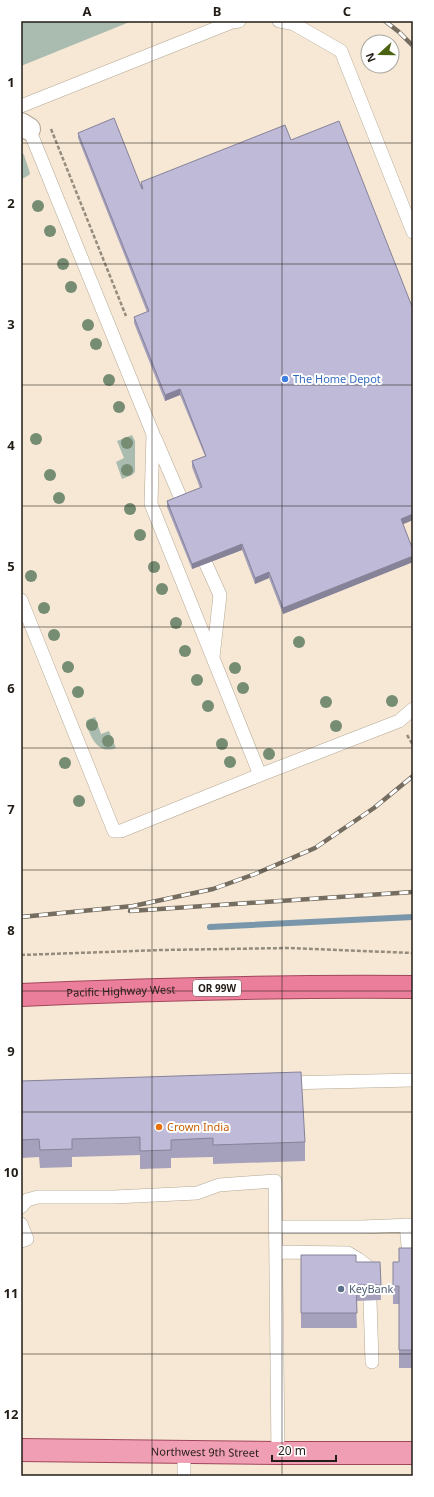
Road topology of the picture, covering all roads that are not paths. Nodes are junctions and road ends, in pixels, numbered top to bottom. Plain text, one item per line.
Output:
1 (240, 21) edge
2 (279, 21) edge
3 (21, 106) edge
4 (25, 126) edge
5 (413, 232) edge
6 (153, 434) junction
7 (182, 501) edge
8 (206, 564) edge
9 (21, 600) edge
10 (213, 659) junction
11 (413, 709) edge
12 (260, 775) junction
13 (413, 987) edge
14 (21, 995) edge
15 (413, 1080) edge
16 (272, 1083) edge
17 (21, 1207) edge
18 (21, 1224) edge
19 (410, 1225) edge
20 (276, 1227) junction
21 (21, 1241) edge
22 (276, 1252) junction
23 (410, 1266) edge
24 (370, 1277) edge
25 (370, 1300) edge
26 (372, 1362) dead end
27 (21, 1450) edge
28 (184, 1451) junction
29 (278, 1453) junction
30 (413, 1453) edge
31 (184, 1476) edge

1 - 3 lane
2 - 5 lane
4 - 6 lane
6 - 7 lane
6 - 10 lane
8 - 10 lane
9 - 12 lane
10 - 12 lane
11 - 12 lane
13 - 14 highway, Pacific Highway West / OR 99W
15 - 16 lane
17 - 20 lane
18 - 21 lane
19 - 20 lane
19 - 23 lane
20 - 22 lane
22 - 24 lane
22 - 29 lane
25 - 26 lane
27 - 28 main road, Northwest 9th Street
28 - 29 main road, Northwest 9th Street
28 - 31 lane
29 - 30 main road, Northwest 9th Street

